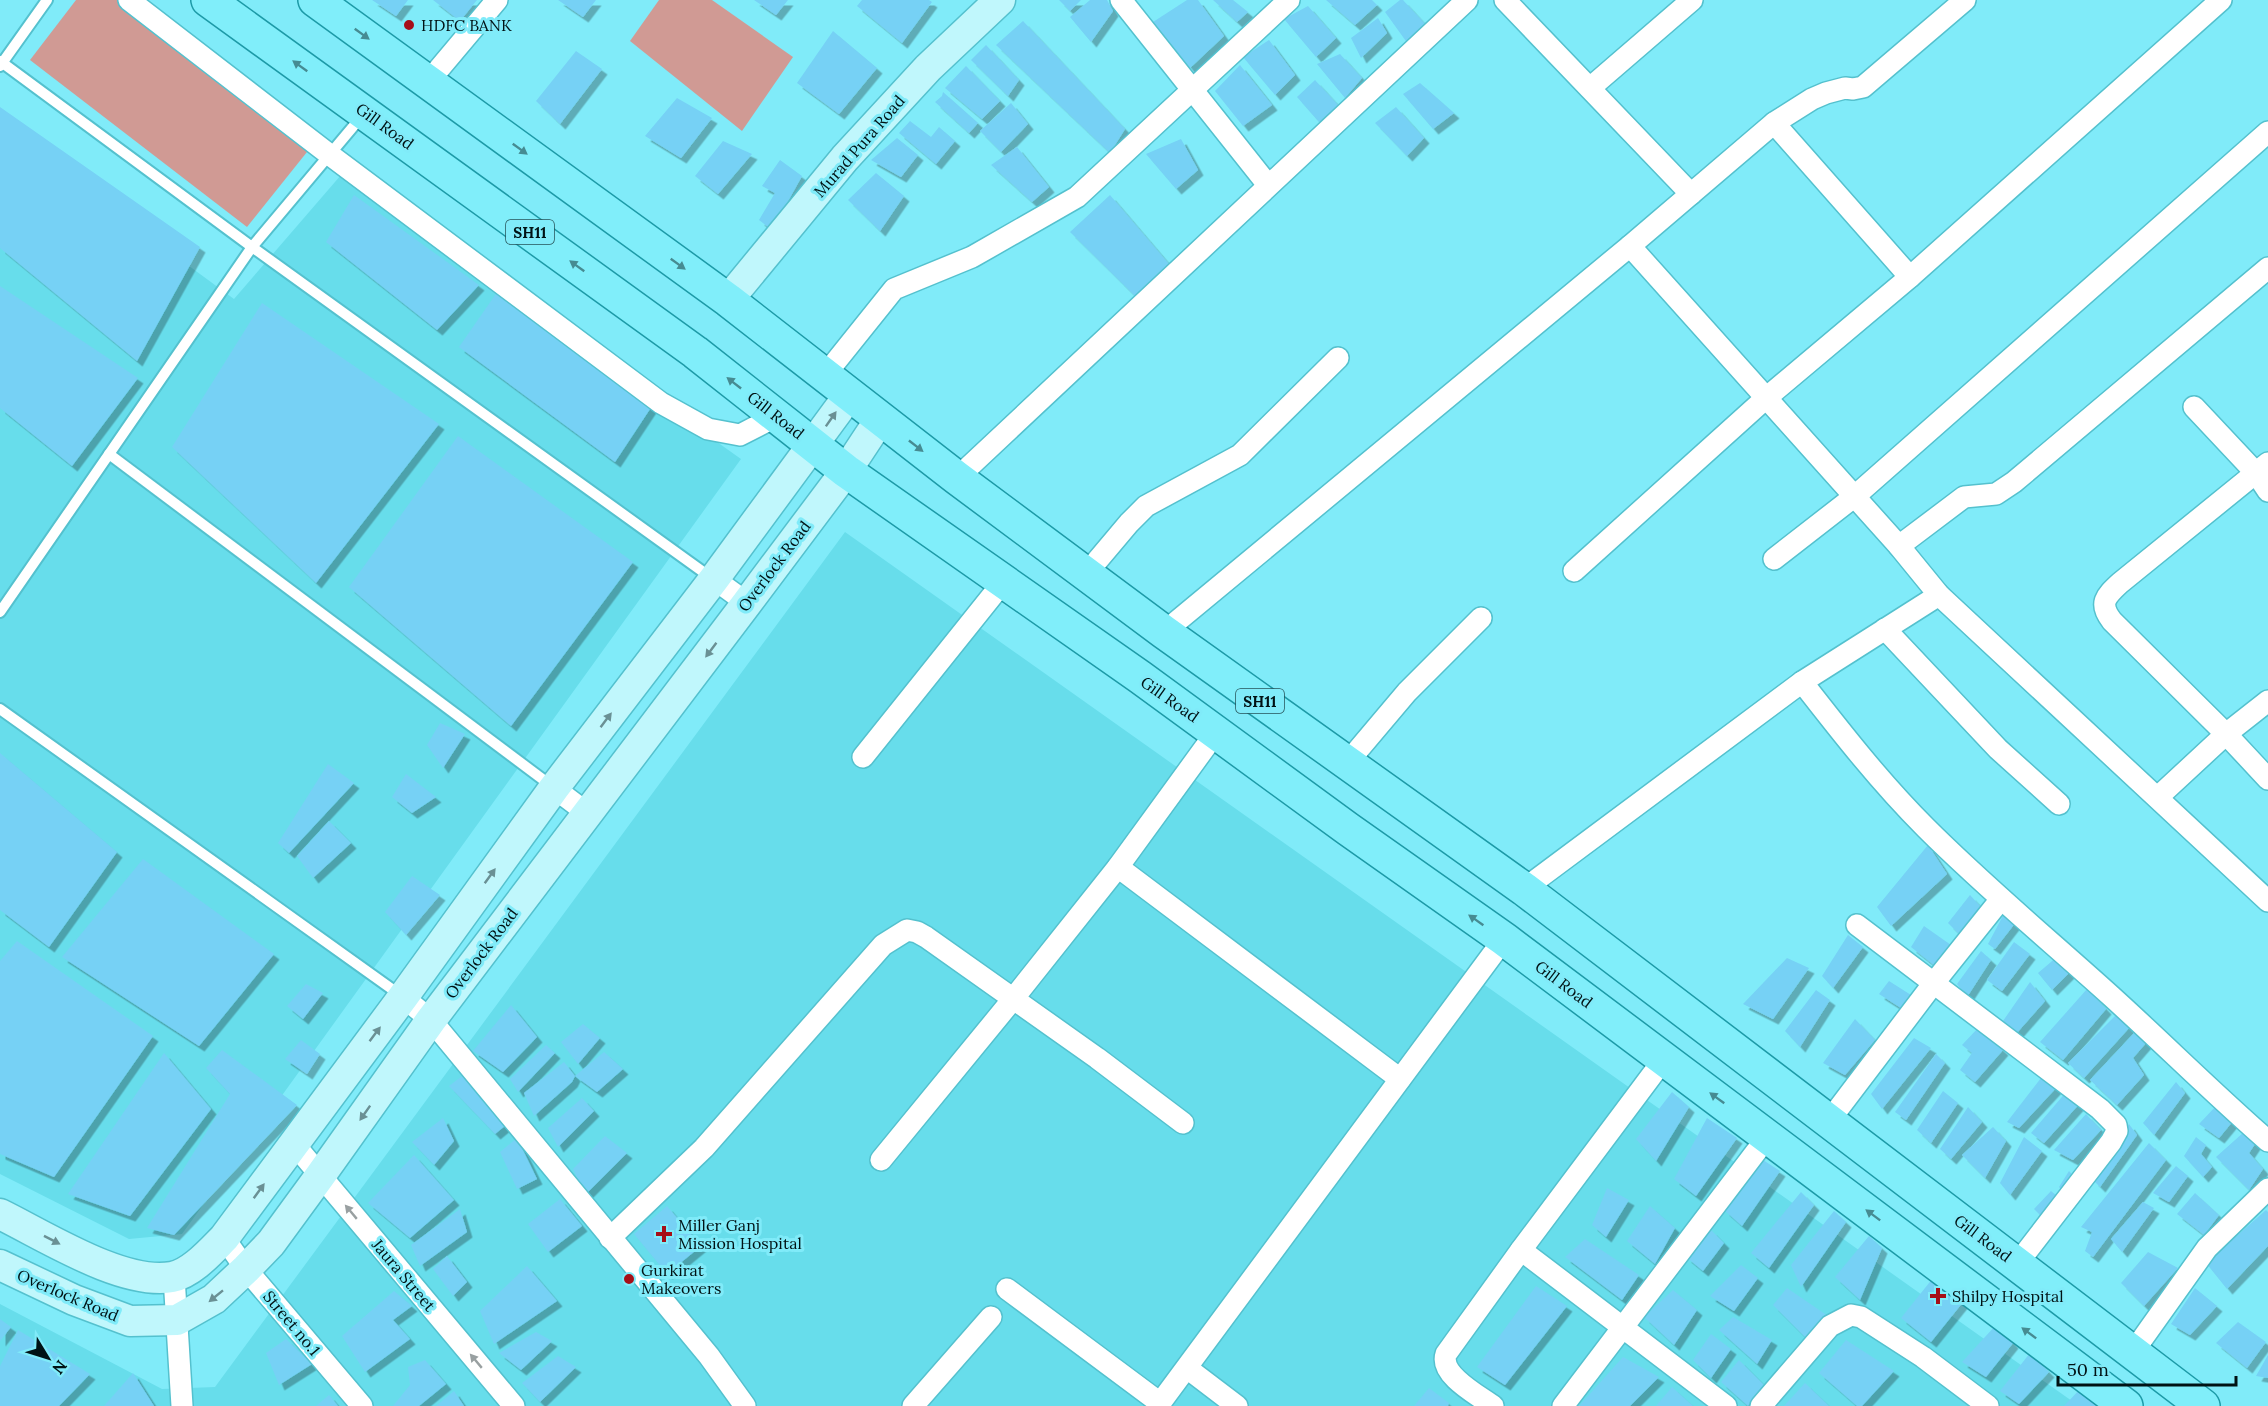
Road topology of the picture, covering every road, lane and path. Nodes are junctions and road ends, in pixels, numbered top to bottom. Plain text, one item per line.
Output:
1 (47, 0) edge
2 (129, 0) edge
3 (208, 0) edge
4 (315, 0) edge
5 (497, 0) edge
6 (1000, 0) edge
7 (1121, 0) edge
8 (1289, 0) edge
9 (1467, 0) edge
10 (1505, 0) edge
11 (1692, 0) edge
12 (1965, 0) edge
13 (2221, 0) edge
14 (1, 63) edge
15 (428, 82) junction
16 (1590, 88) junction
17 (1193, 91) junction
18 (365, 112) junction
19 (1774, 123) junction
20 (2268, 132) edge
21 (330, 155) junction
22 (1268, 185) junction
23 (1690, 194) junction
24 (1630, 246) junction
25 (252, 248) junction
26 (2268, 268) edge
27 (1910, 277) junction
28 (728, 300) junction
29 (1338, 358) dead end
30 (837, 385) junction
31 (1766, 398) junction
32 (2194, 407) dead end
33 (777, 416) junction
34 (881, 418) junction
35 (813, 445) junction
36 (109, 454) junction
37 (2262, 468) edge
38 (846, 471) junction
39 (957, 478) junction
40 (2268, 491) edge
41 (1855, 496) junction
42 (1899, 546) junction
43 (1774, 559) dead end
44 (1574, 571) dead end
45 (1086, 574) junction
46 (714, 579) junction
47 (1004, 581) junction
48 (1939, 595) junction
49 (747, 603) junction
50 (0, 612) edge
51 (1481, 618) dead end
52 (1885, 629) junction
53 (1164, 632) junction
54 (1802, 682) junction
55 (2268, 701) edge
56 (0, 709) edge
57 (1216, 731) junction
58 (2226, 735) junction
59 (863, 756) dead end
60 (1347, 763) junction
61 (2268, 779) edge
62 (554, 788) junction
63 (2158, 797) junction
64 (2059, 804) dead end
65 (587, 813) junction
66 (1118, 867) junction
67 (1524, 889) junction
68 (2001, 899) junction
69 (2268, 901) edge
70 (1857, 925) dead end
71 (1504, 939) junction
72 (1933, 984) junction
73 (403, 997) junction
74 (1013, 999) junction
75 (430, 1020) junction
76 (1664, 1059) junction
77 (1400, 1079) junction
78 (1829, 1121) junction
79 (1183, 1123) dead end
80 (1768, 1136) junction
81 (2268, 1142) edge
82 (294, 1144) junction
83 (881, 1160) dead end
84 (320, 1176) junction
85 (2268, 1189) edge
86 (0, 1214) edge
87 (224, 1238) junction
88 (610, 1238) junction
89 (1521, 1250) junction
90 (2017, 1264) junction
91 (0, 1265) edge
92 (246, 1269) junction
93 (174, 1276) junction
94 (1007, 1289) dead end
95 (991, 1317) dead end
96 (177, 1320) junction
97 (1622, 1326) junction
98 (2133, 1352) junction
99 (1187, 1368) junction
100 (918, 1404) edge
101 (1159, 1405) edge
102 (182, 1406) edge
103 (362, 1406) edge
104 (514, 1406) edge
105 (745, 1406) edge
106 (1237, 1406) edge
107 (1493, 1406) edge
108 (1563, 1406) edge
109 (1726, 1406) edge
110 (1761, 1406) edge
111 (1989, 1406) edge
112 (2126, 1406) edge
113 (2203, 1406) edge

1 - 14 lane
2 - 21 street
18 -> 3 main road, Gill Road / SH11
4 -> 15 main road, Gill Road / SH11
5 - 15 street
6 - 28 street, Murad Pura Road
7 - 17 street
8 - 17 street
9 - 22 street
10 - 16 street
11 - 16 street
12 - 19 street
13 - 27 street
14 - 25 lane
15 -> 28 main road, Gill Road / SH11
16 - 23 street
17 - 22 street
17 - 30 street
18 - 21 lane
33 -> 18 main road, Gill Road / SH11
19 - 23 street
19 - 27 street
20 - 41 street
21 - 25 lane
21 - 33 street
22 - 39 street
23 - 24 street
24 - 31 street
24 - 53 street
25 - 36 lane
25 - 46 lane
26 - 42 street
27 - 31 street
28 - 30 main road, Gill Road / SH11
29 - 45 street
30 - 34 main road, Gill Road / SH11
35 -> 30 street
31 - 41 street
31 - 44 street
32 - 37 street
33 - 35 main road, Gill Road / SH11
34 - 38 street, Overlock Road
34 -> 39 main road, Gill Road / SH11
35 - 38 main road, Gill Road / SH11
35 - 46 street
36 - 50 lane
36 - 62 lane
37 - 40 street
37 - 58 street
38 - 47 main road, Gill Road / SH11
38 - 49 street, Overlock Road
39 - 45 main road, Gill Road / SH11
41 - 42 street
41 - 43 street
42 - 48 street
45 - 53 main road, Gill Road / SH11
46 - 49 street
62 -> 46 street
47 - 57 main road, Gill Road / SH11
47 - 59 street
48 - 52 street
48 - 63 street
49 -> 65 street, Overlock Road
51 - 60 street
52 - 54 street
52 - 64 street
53 - 60 main road, Gill Road / SH11
54 - 67 street
54 - 68 street
55 - 58 street
56 - 73 lane
57 - 66 street
71 -> 57 main road, Gill Road / SH11
58 - 61 street
58 - 63 street
60 - 67 main road, Gill Road / SH11
62 - 65 street
73 -> 62 street
63 - 69 street
65 - 75 street, Overlock Road
66 - 74 street
66 - 77 street
67 - 78 main road, Gill Road / SH11
68 - 72 street
68 - 81 street
70 - 72 street
71 - 76 main road, Gill Road / SH11
71 - 77 street
72 - 78 street
72 - 90 street
73 - 75 street
82 -> 73 street
74 - 79 street
74 - 83 street
74 - 88 street
75 -> 84 street, Overlock Road
75 - 88 street
80 -> 76 main road, Gill Road / SH11
76 - 89 street
77 - 99 street
78 - 90 main road, Gill Road / SH11
80 - 97 street
112 -> 80 main road, Gill Road / SH11
82 - 84 street, Jaura Street
87 -> 82 street
84 - 92 street, Overlock Road
104 -> 84 street, Jaura Street
85 - 98 street
86 -> 93 street
87 - 92 street, Street no.1
87 - 93 street
88 - 105 street
89 - 97 street
89 - 107 street
90 - 98 main road, Gill Road / SH11
91 - 96 street, Overlock Road
92 -> 96 street, Overlock Road
92 - 103 street, Street no.1
93 - 96 street
94 - 101 street
95 - 100 street
96 - 102 street
97 - 108 street
97 - 109 street
98 - 113 main road, Gill Road / SH11
99 - 101 street
99 - 106 street
110 - 111 street

